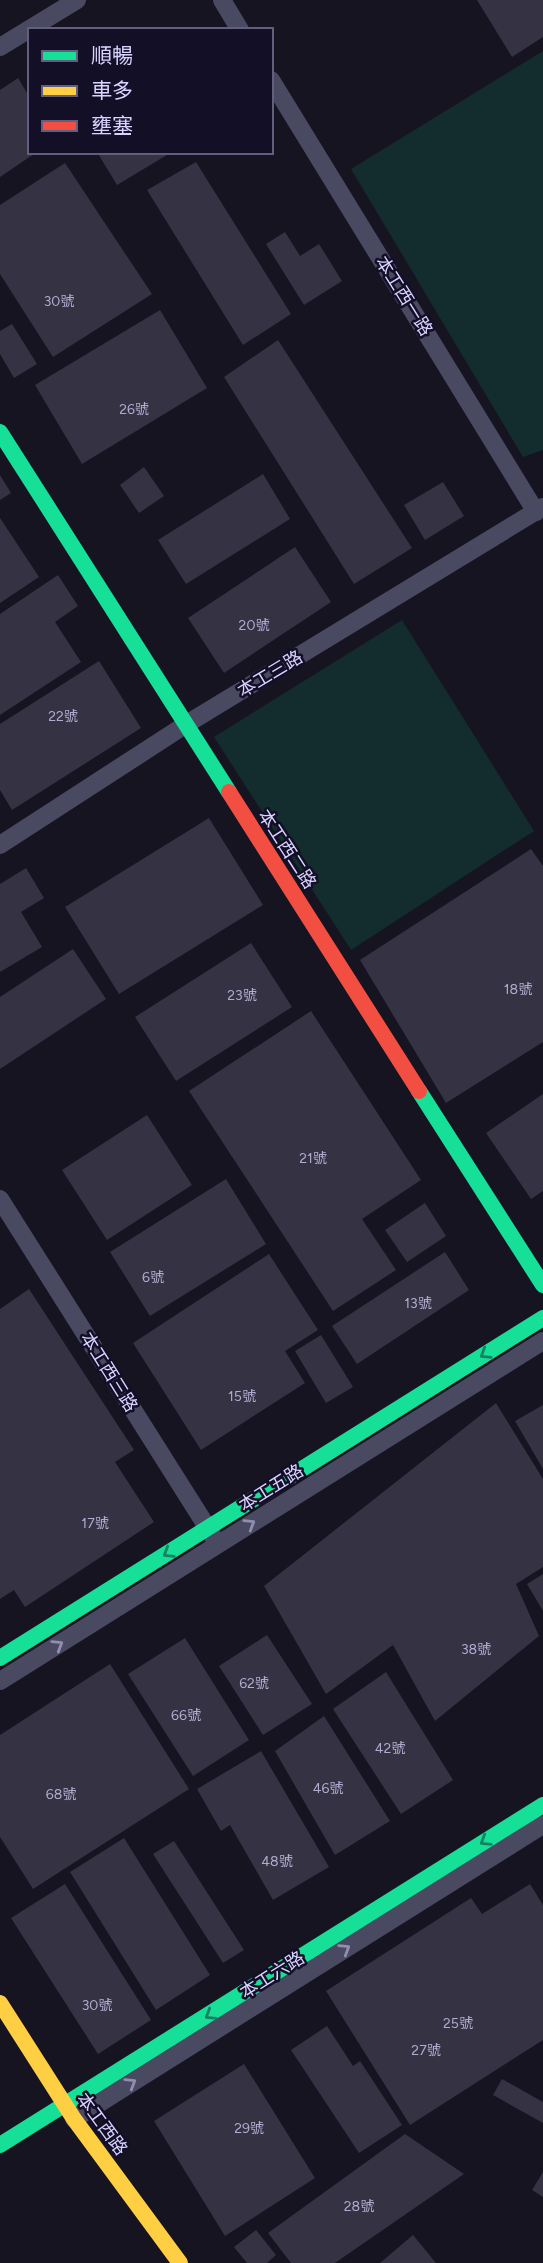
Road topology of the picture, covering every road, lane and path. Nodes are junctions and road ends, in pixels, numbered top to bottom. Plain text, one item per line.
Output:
1 (77, 0) edge
2 (222, 0) edge
3 (31, 28) edge
4 (239, 28) edge
5 (28, 30) edge
6 (0, 47) edge
7 (273, 83) edge
8 (0, 432) edge
9 (539, 510) edge
10 (185, 725) junction
11 (0, 845) edge
12 (0, 1199) edge
13 (543, 1285) edge
14 (543, 1318) edge
15 (543, 1341) edge
16 (207, 1528) junction
17 (217, 1544) junction
18 (0, 1658) edge
19 (0, 1681) edge
20 (543, 1805) edge
21 (543, 1825) edge
22 (0, 2003) edge
23 (69, 2112) junction
24 (0, 2145) edge
25 (180, 2263) edge

1 - 3 street
2 - 4 street
5 - 6 street
7 - 9 street, 本工西一路
8 - 10 street, 本工西二路
9 - 10 street, 本工三路
10 - 11 street, 本工三路
10 - 13 street, 本工西二路
12 - 16 street, 本工西三路
14 -> 16 street, 本工五路
17 -> 15 street, 本工五路
16 - 17 street, 本工西三路
16 -> 18 street, 本工五路
19 -> 17 street, 本工五路
20 -> 23 street, 本工六路
23 -> 21 street, 本工六路
22 - 23 street, 本工西路
23 - 24 street, 本工六路
23 - 25 street, 本工西路

